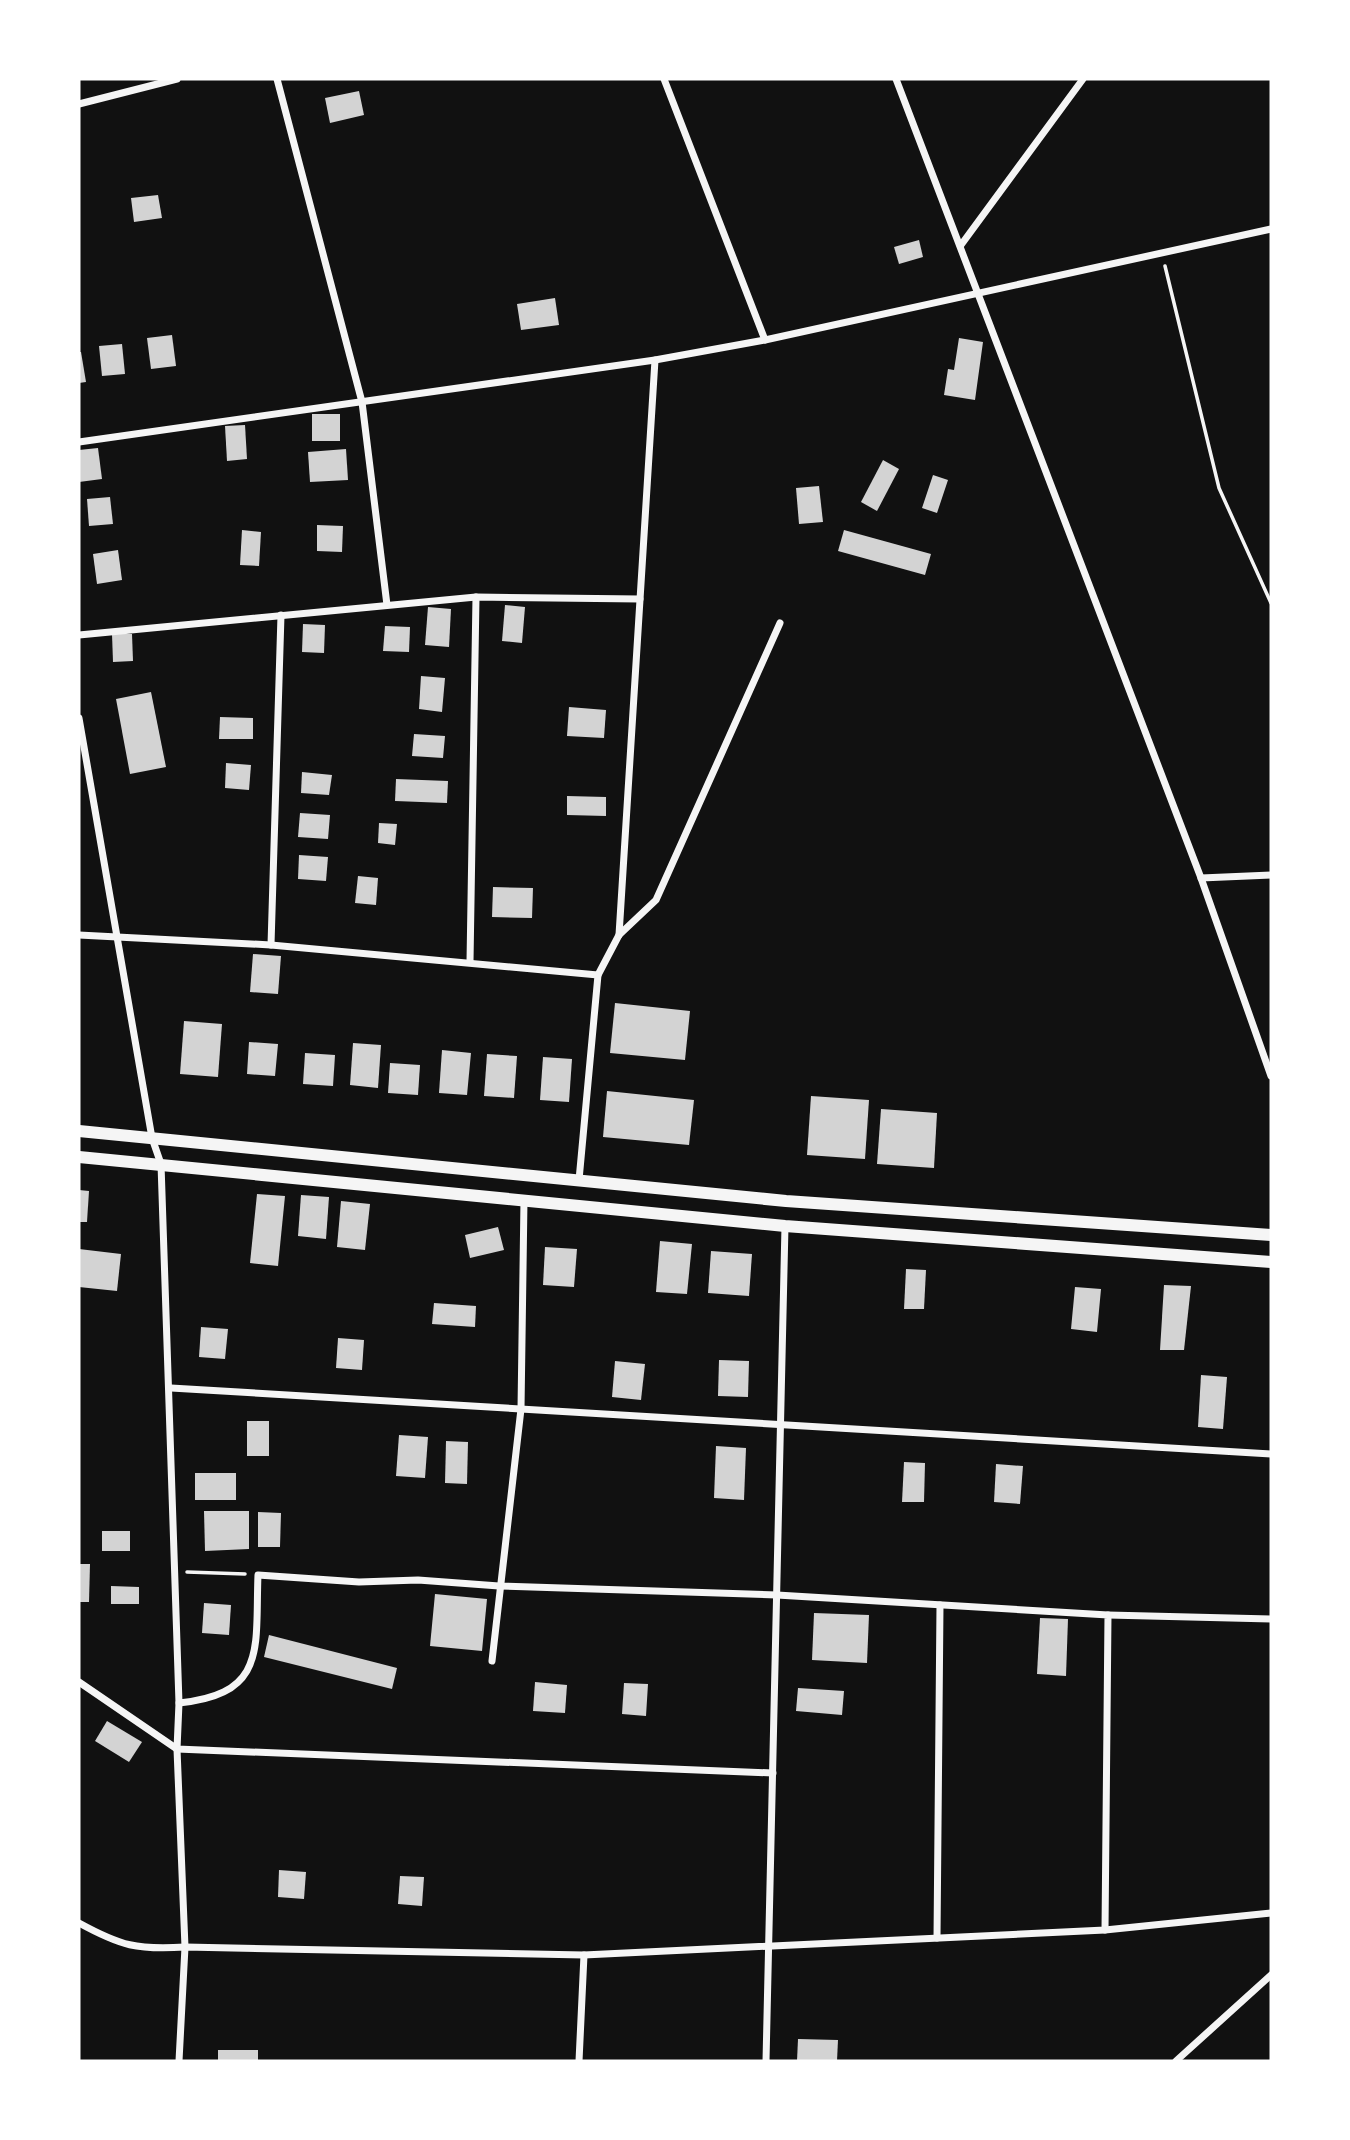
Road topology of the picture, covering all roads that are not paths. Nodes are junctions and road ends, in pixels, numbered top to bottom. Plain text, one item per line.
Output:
1 (177, 79) edge
2 (277, 79) edge
3 (664, 79) edge
4 (896, 79) edge
5 (1083, 79) edge
6 (79, 104) edge
7 (1271, 229) edge
8 (961, 245) junction
9 (976, 292) junction
10 (765, 340) junction
11 (655, 360) junction
12 (362, 402) junction
13 (79, 442) edge
14 (476, 597) junction
15 (639, 599) junction
16 (387, 605) junction
17 (281, 615) junction
18 (780, 623) dead end
19 (79, 635) edge
20 (79, 718) edge
21 (1271, 875) edge
22 (1200, 878) junction
23 (79, 934) edge
24 (619, 935) junction
25 (115, 936) junction
26 (271, 945) junction
27 (470, 962) junction
28 (598, 975) junction
29 (1271, 1076) edge
30 (79, 1131) edge
31 (152, 1138) junction
32 (79, 1157) edge
33 (161, 1164) junction
34 (579, 1180) junction
35 (524, 1200) junction
36 (785, 1226) junction
37 (1271, 1235) edge
38 (1271, 1262) edge
39 (171, 1388) junction
40 (521, 1409) junction
41 (782, 1426) junction
42 (1271, 1454) edge
43 (499, 1586) junction
44 (777, 1595) junction
45 (940, 1605) junction
46 (1108, 1615) junction
47 (1271, 1619) edge
48 (492, 1661) dead end
49 (79, 1682) edge
50 (179, 1703) junction
51 (177, 1749) junction
52 (773, 1773) junction
53 (1271, 1913) edge
54 (79, 1923) edge
55 (1105, 1930) junction
56 (937, 1938) junction
57 (768, 1946) junction
58 (185, 1947) junction
59 (583, 1955) junction
60 (1271, 1975) edge
61 (178, 2061) edge
62 (579, 2061) edge
63 (766, 2061) edge
64 (1176, 2061) edge

1 - 6 street
2 - 12 street
3 - 10 street
4 - 8 street
5 - 8 street
7 - 9 street
8 - 9 street
9 - 10 street
9 - 22 street
10 - 11 street
11 - 12 street
11 - 15 street
12 - 13 street
12 - 16 street
14 - 15 street
14 - 16 street
14 - 27 street
15 - 24 street
16 - 17 street
17 - 19 street
17 - 26 street
18 - 24 street
20 - 25 street
21 - 22 street
22 - 29 street
23 - 25 street
24 - 28 street
25 - 26 street
25 - 31 street
26 - 27 street
27 - 28 street
28 - 34 street
30 - 31 main road
31 - 33 street
31 - 34 main road
32 - 33 main road
33 - 35 main road
33 - 39 street
34 - 37 main road
35 - 36 main road
35 - 40 street
36 - 38 main road
36 - 41 street
39 - 40 street
39 - 50 street
40 - 41 street
40 - 43 street
41 - 42 street
41 - 44 street
43 - 44 street
43 - 48 street
43 - 50 street
44 - 45 street
44 - 52 street
45 - 46 street
45 - 56 street
46 - 47 street
46 - 55 street
49 - 51 street
50 - 51 street
51 - 52 street
51 - 58 street
52 - 57 street
53 - 55 street
54 - 58 street
55 - 56 street
56 - 57 street
57 - 59 street
57 - 63 street
58 - 59 street
58 - 61 street
59 - 62 street
60 - 64 street

